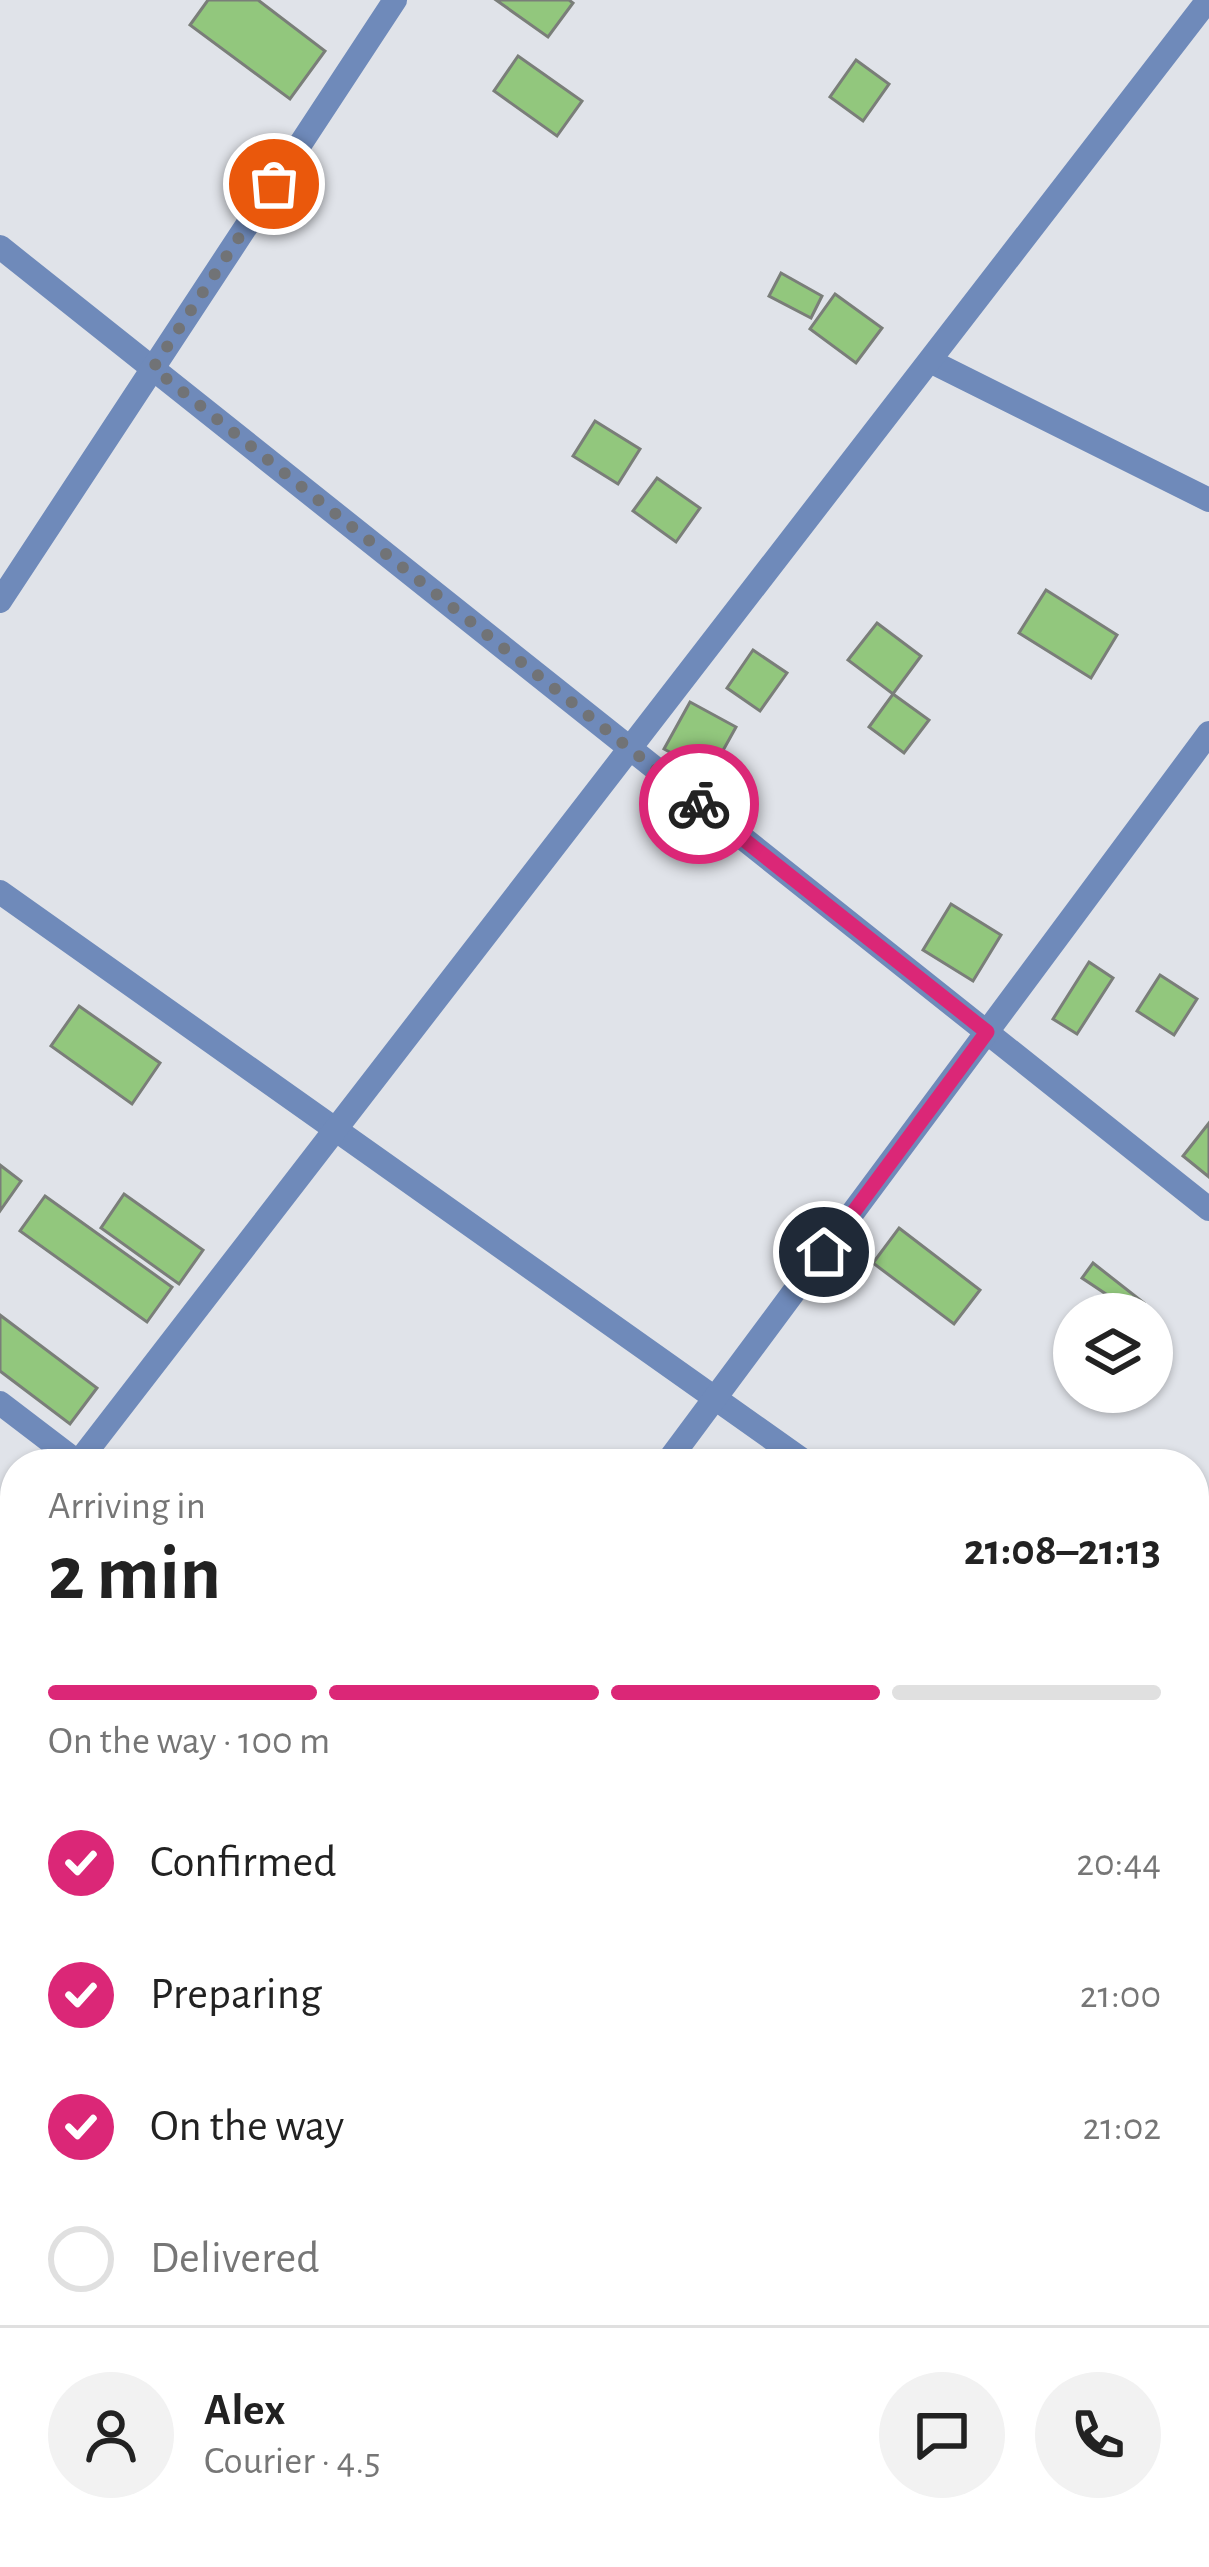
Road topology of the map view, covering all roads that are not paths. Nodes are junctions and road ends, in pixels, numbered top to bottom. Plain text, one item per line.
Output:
1 (395, 0) edge
2 (1208, 0) edge
3 (0, 247) edge
4 (929, 361) junction
5 (153, 368) junction
6 (1209, 500) edge
7 (0, 601) edge
8 (1209, 733) edge
9 (630, 749) junction
10 (0, 892) edge
11 (987, 1032) junction
12 (335, 1130) junction
13 (1209, 1209) edge
14 (715, 1398) junction
15 (0, 1403) edge
16 (59, 1449) edge
17 (90, 1449) edge
18 (677, 1449) edge
19 (787, 1449) edge

1 - 5 street
2 - 4 street
3 - 5 street
4 - 6 street
4 - 9 street
5 - 7 street
5 - 9 street
8 - 11 street
9 - 11 street
9 - 12 street
10 - 12 street
11 - 13 street
11 - 14 street
12 - 14 street
12 - 17 street
14 - 18 street
14 - 19 street
15 - 16 street

